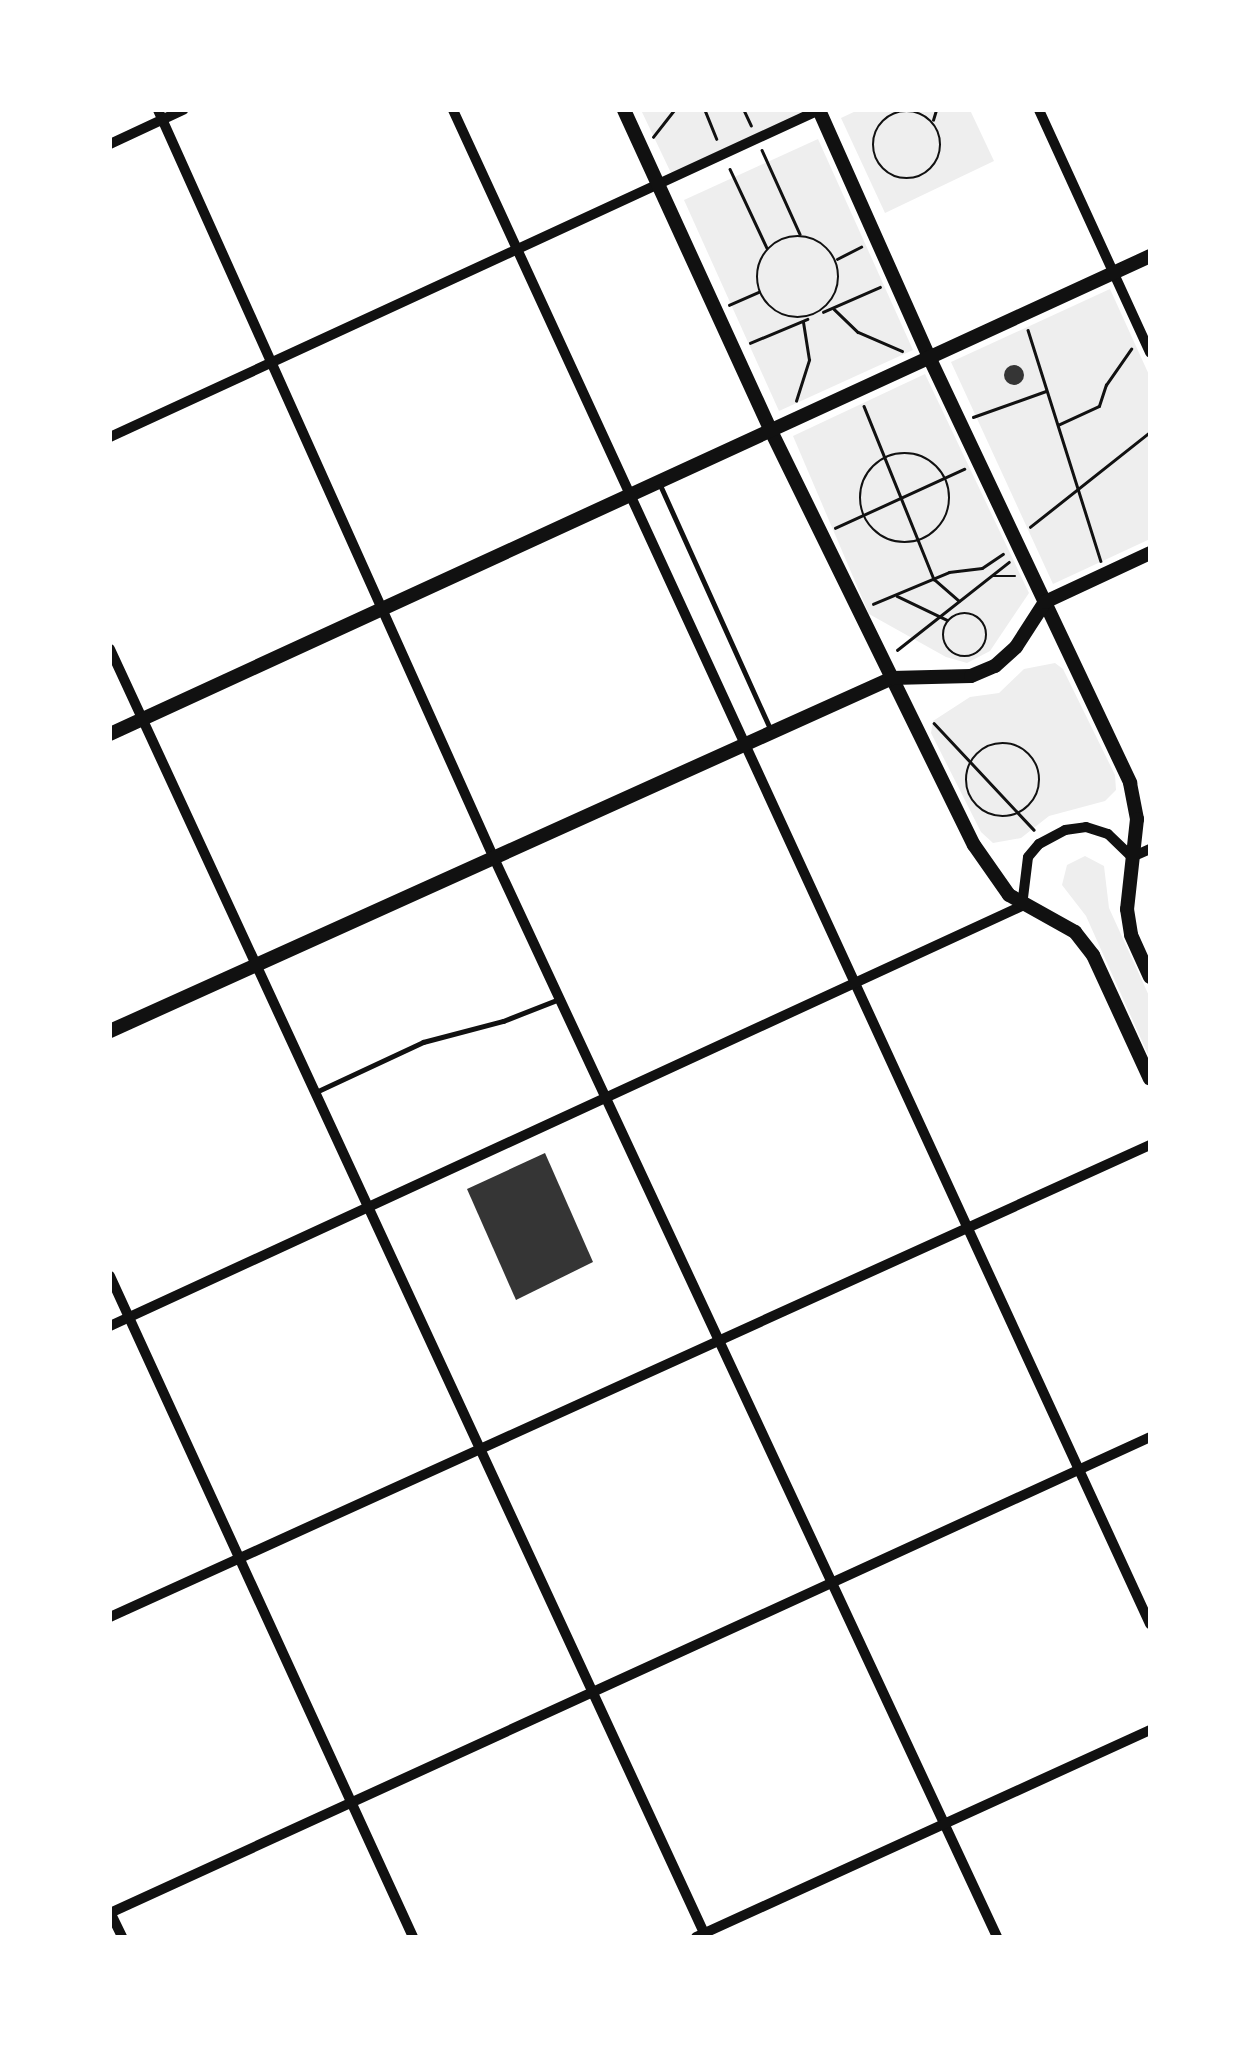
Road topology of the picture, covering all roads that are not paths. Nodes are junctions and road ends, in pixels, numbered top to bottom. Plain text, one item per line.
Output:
1 (182, 110) edge
2 (453, 110) edge
3 (624, 110) edge
4 (819, 110) edge
5 (1039, 110) edge
6 (160, 115) edge
7 (110, 144) edge
8 (659, 184) junction
9 (518, 249) junction
10 (1150, 256) edge
11 (1114, 273) junction
12 (1150, 353) edge
13 (929, 357) junction
14 (273, 362) junction
15 (772, 431) junction
16 (110, 437) edge
17 (659, 482) junction
18 (630, 496) junction
19 (1150, 553) edge
20 (1046, 602) junction
21 (382, 610) junction
22 (110, 649) edge
23 (892, 678) junction
24 (142, 720) junction
25 (772, 732) junction
26 (110, 734) edge
27 (745, 744) junction
28 (1150, 849) edge
29 (493, 856) junction
30 (1132, 857) junction
31 (1022, 906) junction
32 (254, 966) junction
33 (1150, 977) edge
34 (855, 983) junction
35 (560, 998) junction
36 (110, 1031) edge
37 (1150, 1079) edge
38 (315, 1092) junction
39 (606, 1098) junction
40 (1150, 1144) edge
41 (370, 1206) junction
42 (968, 1228) junction
43 (110, 1276) edge
44 (129, 1317) junction
45 (110, 1326) edge
46 (719, 1340) junction
47 (1150, 1438) edge
48 (482, 1448) junction
49 (1079, 1470) junction
50 (240, 1558) junction
51 (832, 1583) junction
52 (110, 1617) edge
53 (1150, 1624) edge
54 (594, 1692) junction
55 (1150, 1730) edge
56 (352, 1803) junction
57 (944, 1824) junction
58 (110, 1913) edge
59 (702, 1936) edge
60 (122, 1937) edge
61 (413, 1937) edge
62 (997, 1937) edge

1 - 6 street
2 - 9 street
3 - 8 main road
4 - 8 street
4 - 13 main road
5 - 11 street
6 - 7 street
6 - 14 street
8 - 9 street
8 - 15 main road
9 - 14 street
9 - 18 street
10 - 11 main road
11 - 12 street
11 - 13 main road
13 - 15 main road
13 - 20 main road
14 - 16 street
14 - 21 street
15 - 17 main road
15 - 23 main road
17 - 18 main road
17 - 25 lane
18 - 21 main road
18 - 27 street
19 - 20 main road
20 - 23 main road
20 - 30 main road
21 - 24 main road
21 - 29 street
22 - 24 street
23 - 25 main road
23 - 31 main road
24 - 26 main road
24 - 32 street
25 - 27 main road
27 - 29 main road
27 - 34 street
28 - 30 street
29 - 32 main road
29 - 35 street
30 - 31 street
30 - 33 main road
31 - 34 street
31 - 37 main road
32 - 36 main road
32 - 38 street
34 - 39 street
34 - 42 street
35 - 38 lane
35 - 39 street
38 - 41 street
39 - 41 street
39 - 46 street
40 - 42 street
41 - 44 street
41 - 48 street
42 - 46 street
42 - 49 street
43 - 44 street
44 - 45 street
44 - 50 street
46 - 48 street
46 - 51 street
47 - 49 street
48 - 50 street
48 - 54 street
49 - 51 street
49 - 53 street
50 - 52 street
50 - 56 street
51 - 54 street
51 - 57 street
54 - 56 street
54 - 59 street
55 - 57 street
56 - 58 street
56 - 61 street
57 - 59 street
57 - 62 street
58 - 60 street

